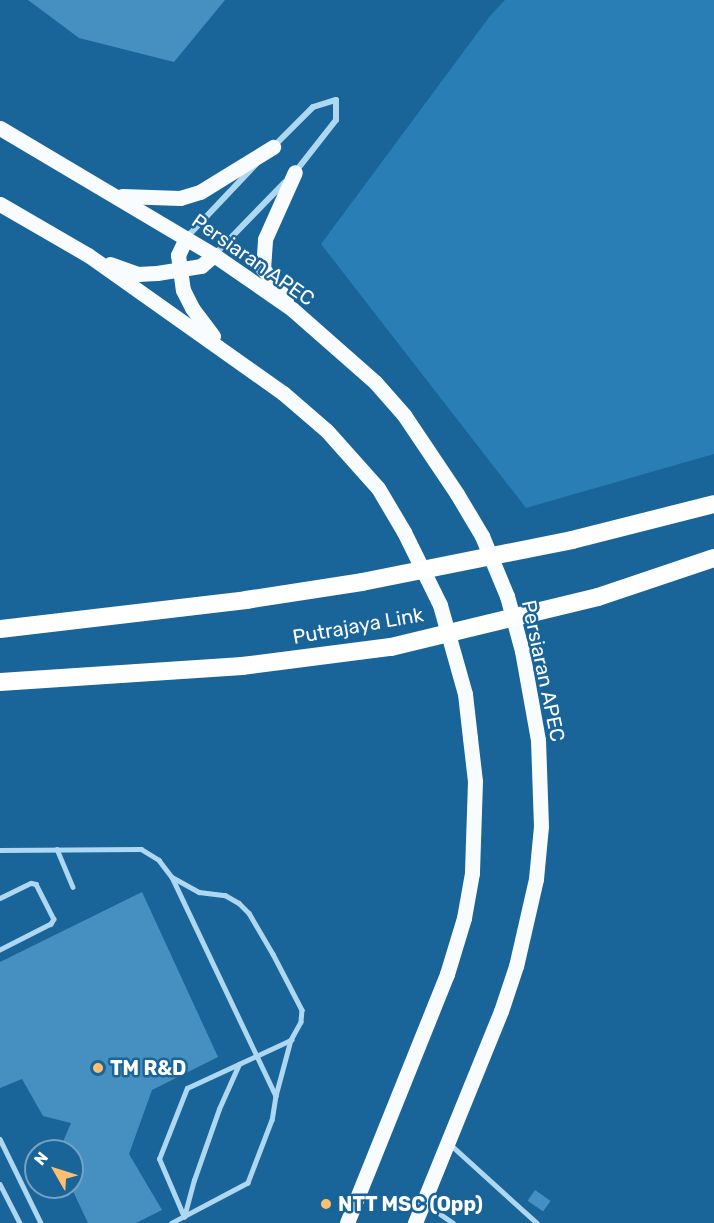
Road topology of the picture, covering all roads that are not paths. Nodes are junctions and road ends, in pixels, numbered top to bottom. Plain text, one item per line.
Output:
1 (0, 128) edge
2 (273, 147) junction
3 (295, 172) junction
4 (116, 196) junction
5 (0, 204) edge
6 (186, 238) junction
7 (88, 255) junction
8 (214, 255) junction
9 (180, 269) junction
10 (292, 309) junction
11 (222, 348) junction
12 (714, 504) edge
13 (714, 558) edge
14 (714, 572) edge
15 (604, 595) junction
16 (0, 629) edge
17 (0, 682) edge
18 (57, 849) junction
19 (0, 850) edge
20 (172, 877) junction
21 (73, 887) dead end
22 (0, 898) edge
23 (0, 950) edge
24 (291, 1040) junction
25 (255, 1056) junction
26 (240, 1063) junction
27 (276, 1096) junction
28 (0, 1139) edge
29 (447, 1141) junction
30 (0, 1184) edge
31 (423, 1202) junction
32 (184, 1217) junction
33 (20, 1223) edge
34 (41, 1223) edge
35 (172, 1223) edge
36 (347, 1223) edge
37 (415, 1223) edge
38 (453, 1223) edge
39 (537, 1223) edge

1 - 4 main road, Persiaran APEC
2 - 3 street
2 - 4 main road
2 - 6 street
3 - 8 street
3 - 10 main road
4 - 6 main road, Persiaran APEC
5 - 7 main road
6 - 8 main road, Persiaran APEC
6 - 9 main road
7 - 9 main road
7 - 11 main road
8 - 9 main road
8 - 10 main road, Persiaran APEC
9 - 11 main road
10 - 29 main road, Persiaran APEC
11 - 36 main road
12 - 16 highway, bridge
13 - 15 highway, Putrajaya Link
14 - 15 highway
15 - 17 highway, Putrajaya Link, bridge
18 - 19 lane
18 - 20 lane
18 - 21 lane
20 - 24 lane
20 - 25 lane
22 - 23 lane
24 - 25 lane
24 - 27 lane
25 - 26 lane
25 - 27 lane
26 - 32 lane
26 - 32 lane
27 - 32 lane
28 - 34 lane
29 - 31 main road, Persiaran APEC
29 - 39 lane
30 - 33 lane
31 - 37 main road, Persiaran APEC
31 - 38 lane
32 - 35 lane

